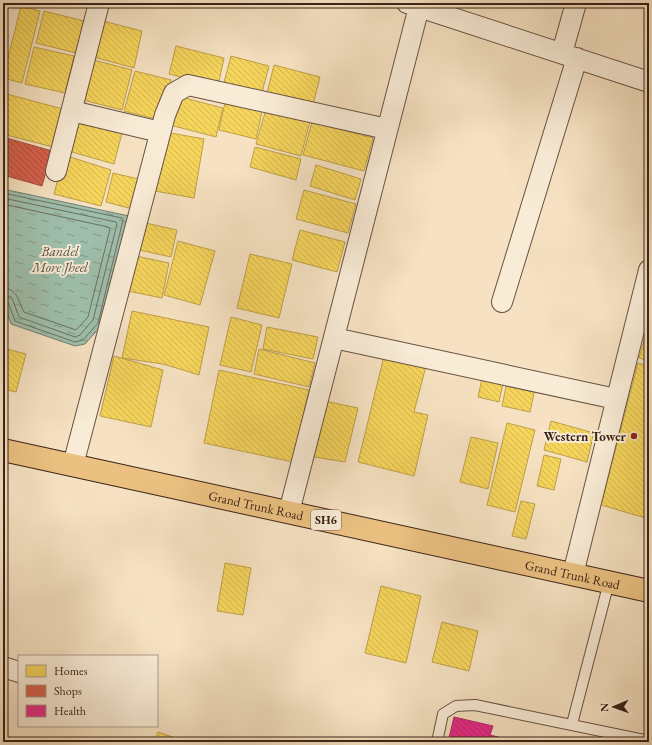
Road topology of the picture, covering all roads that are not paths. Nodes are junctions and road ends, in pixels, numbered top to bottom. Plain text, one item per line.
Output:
1 (99, 3) edge
2 (576, 3) edge
3 (415, 4) edge
4 (570, 56) junction
5 (649, 82) edge
6 (72, 111) junction
7 (387, 129) junction
8 (160, 132) junction
9 (56, 171) dead end
10 (649, 270) edge
11 (502, 302) dead end
12 (334, 338) junction
13 (616, 398) junction
14 (3, 450) edge
15 (73, 465) junction
16 (289, 512) junction
17 (573, 574) junction
18 (609, 582) junction
19 (649, 591) edge
20 (3, 667) edge
21 (18, 672) edge
22 (572, 724) junction
23 (649, 741) edge
24 (437, 742) edge

1 - 6 street
2 - 4 street
3 - 4 street
3 - 7 street
4 - 5 street
4 - 11 street
6 - 8 street
6 - 9 street
7 - 8 street
7 - 12 street
8 - 15 street
10 - 13 street
12 - 13 street
12 - 16 street
13 - 17 street
14 - 15 main road, Grand Trunk Road / SH6
15 - 16 main road, Grand Trunk Road / SH6
16 - 17 main road, Grand Trunk Road / SH6
17 - 18 main road, Grand Trunk Road / SH6
18 - 19 main road, Grand Trunk Road / SH6
18 - 22 lane
20 - 21 street
22 - 23 lane
22 - 24 lane

